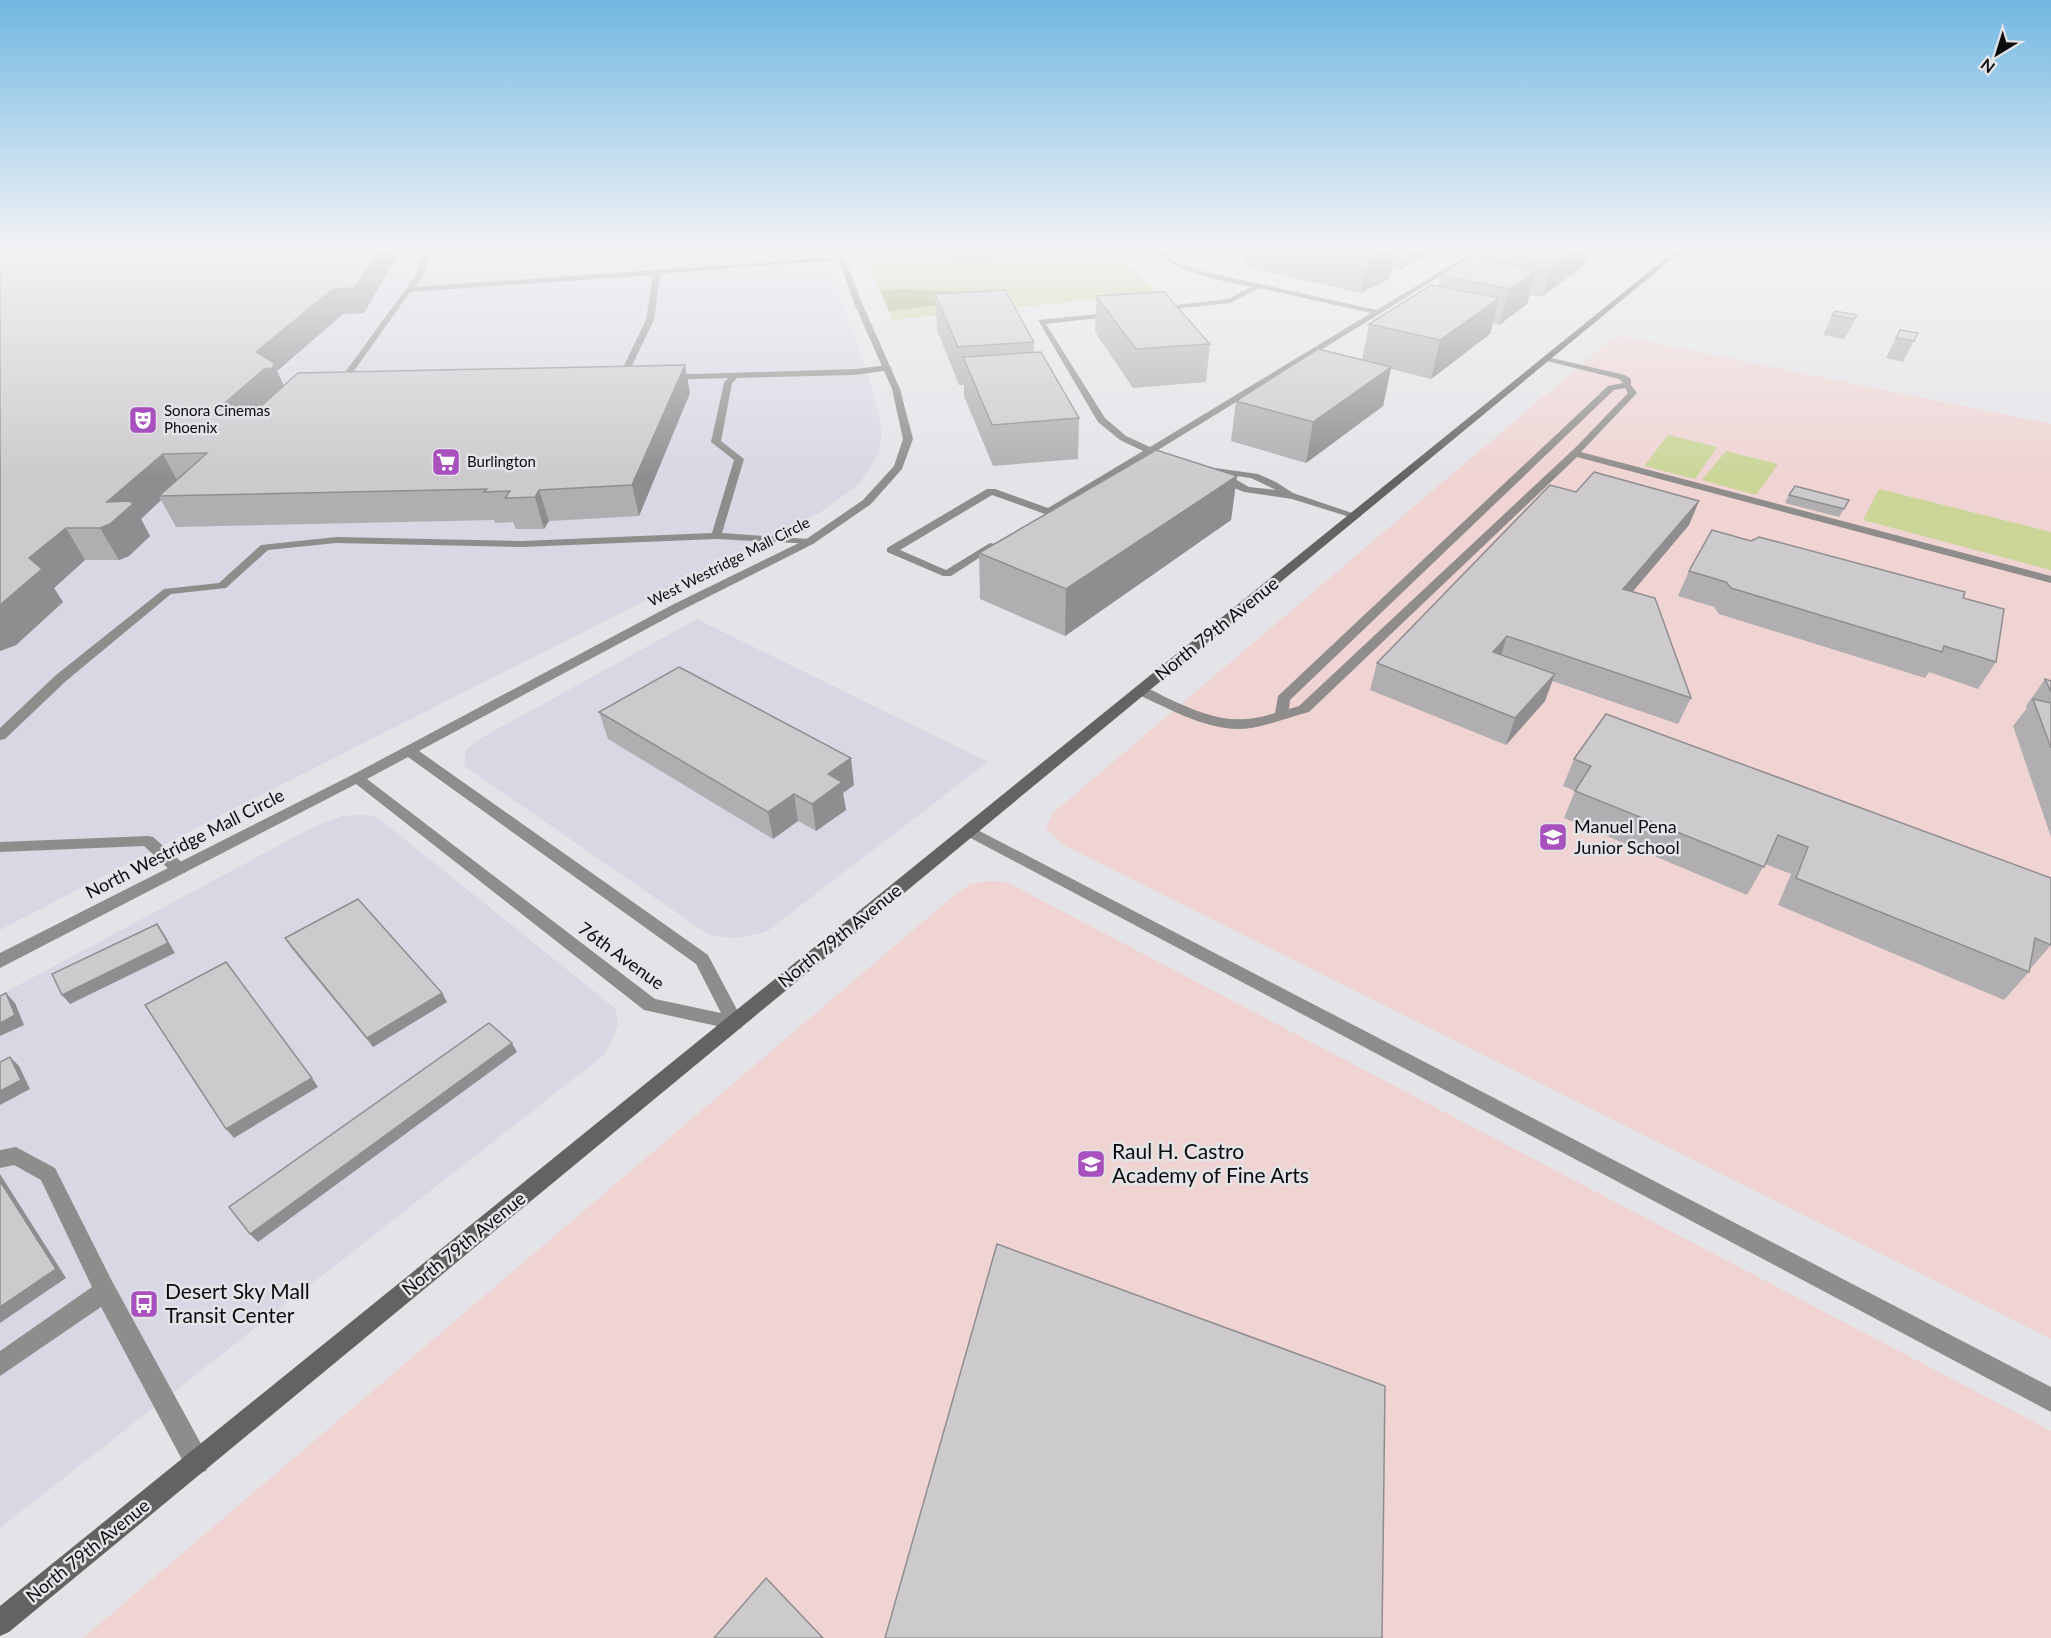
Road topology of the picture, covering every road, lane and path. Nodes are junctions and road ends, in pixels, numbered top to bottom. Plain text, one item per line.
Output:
1 (383, 325) edge
2 (647, 325) edge
3 (868, 325) edge
4 (1043, 325) edge
5 (1354, 325) edge
6 (1590, 325) edge
7 (1550, 359) junction
8 (1293, 363) junction
9 (1304, 366) edge
10 (888, 368) junction
11 (734, 376) junction
12 (657, 377) edge
13 (611, 378) edge
14 (622, 378) junction
15 (633, 378) edge
16 (376, 382) edge
17 (1627, 385) junction
18 (1150, 451) junction
19 (1574, 453) junction
20 (1171, 458) edge
21 (1191, 465) edge
22 (1049, 512) junction
23 (1356, 516) junction
24 (1039, 518) edge
25 (716, 536) junction
26 (1008, 537) edge
27 (809, 542) junction
28 (2051, 580) edge
29 (1141, 691) junction
30 (1282, 712) junction
31 (0, 736) edge
32 (408, 750) junction
33 (388, 761) joint
34 (357, 778) junction
35 (970, 831) junction
36 (0, 847) edge
37 (179, 869) junction
38 (0, 961) edge
39 (735, 1023) junction
40 (0, 1159) edge
41 (105, 1291) junction
42 (0, 1365) edge
43 (2051, 1400) edge
44 (197, 1462) junction
45 (0, 1623) edge

1 - 16 street
2 - 14 street
3 - 10 street, West Westridge Mall Circle
4 - 18 street
5 - 8 street
6 - 7 street, North 79th Avenue
7 - 17 street
7 - 23 street, North 79th Avenue
8 - 9 street
8 - 18 street
10 - 11 street
10 - 27 street, West Westridge Mall Circle
11 - 12 street
11 - 25 street
13 - 14 street
14 - 15 street
17 - 19 street
17 - 30 street
18 - 20 street
18 - 22 street
19 - 28 street
19 - 30 street
21 - 23 street
22 - 24 street
22 - 26 street
23 - 29 street, North 79th Avenue
25 - 27 street
25 - 31 street
27 - 32 street, West Westridge Mall Circle
29 - 30 street
29 - 35 street, North 79th Avenue
32 - 33 street, West Westridge Mall Circle
32 - 39 street
33 - 34 street, North Westridge Mall Circle
34 - 37 street, North Westridge Mall Circle
34 - 39 street, 76th Avenue
35 - 39 street, North 79th Avenue
35 - 43 street
36 - 37 street
37 - 38 street, North Westridge Mall Circle
39 - 44 street, North 79th Avenue
40 - 41 street
41 - 42 street
41 - 44 street
44 - 45 street, North 79th Avenue

